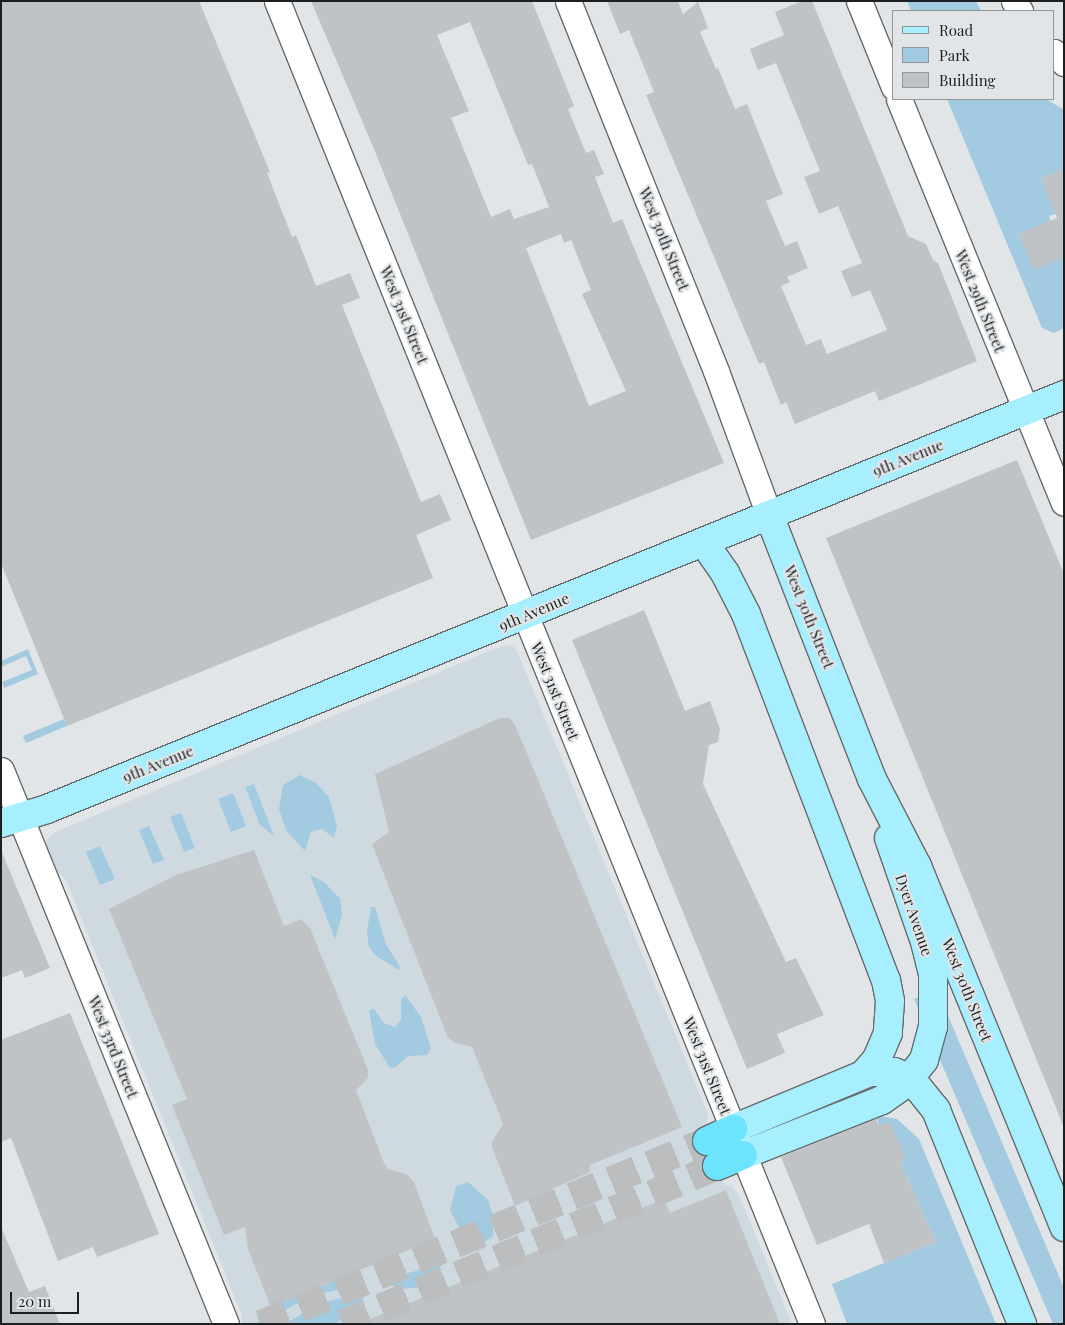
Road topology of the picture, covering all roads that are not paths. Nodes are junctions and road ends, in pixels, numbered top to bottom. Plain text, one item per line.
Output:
1 (277, 1) edge
2 (568, 1) edge
3 (859, 1) edge
4 (1055, 53) edge
5 (1064, 63) edge
6 (892, 82) edge
7 (898, 100) edge
8 (1064, 395) edge
9 (1025, 410) junction
10 (1064, 503) edge
11 (768, 515) junction
12 (704, 543) junction
13 (525, 615) junction
14 (1, 770) edge
15 (872, 779) junction
16 (11, 820) edge
17 (865, 1073) junction
18 (911, 1078) junction
19 (733, 1129) junction
20 (707, 1141) tunnel mouth
21 (743, 1155) junction
22 (716, 1166) tunnel mouth
23 (1064, 1227) edge
24 (226, 1324) edge
25 (812, 1324) edge
26 (1022, 1324) edge

1 - 13 street, West 31st Street
2 - 11 street, West 30th Street
3 - 6 street
4 - 5 street
7 - 9 street, West 29th Street
8 - 9 main road, 9th Avenue
9 - 10 street, West 29th Street
9 - 11 main road, 9th Avenue
11 - 12 main road, 9th Avenue
11 - 15 main road, West 30th Street
12 - 13 main road, 9th Avenue
12 - 17 main road
13 - 16 main road, 9th Avenue
13 - 19 street, West 31st Street
14 - 16 street, West 33rd Street
15 - 18 main road, Dyer Avenue
15 - 23 main road, West 30th Street
16 - 24 street, West 33rd Street
17 - 18 main road
17 - 19 main road
18 - 21 main road, Dyer Avenue
18 - 26 main road
19 - 20 highway
19 - 21 street, West 31st Street
21 - 22 highway
21 - 25 street, West 31st Street

